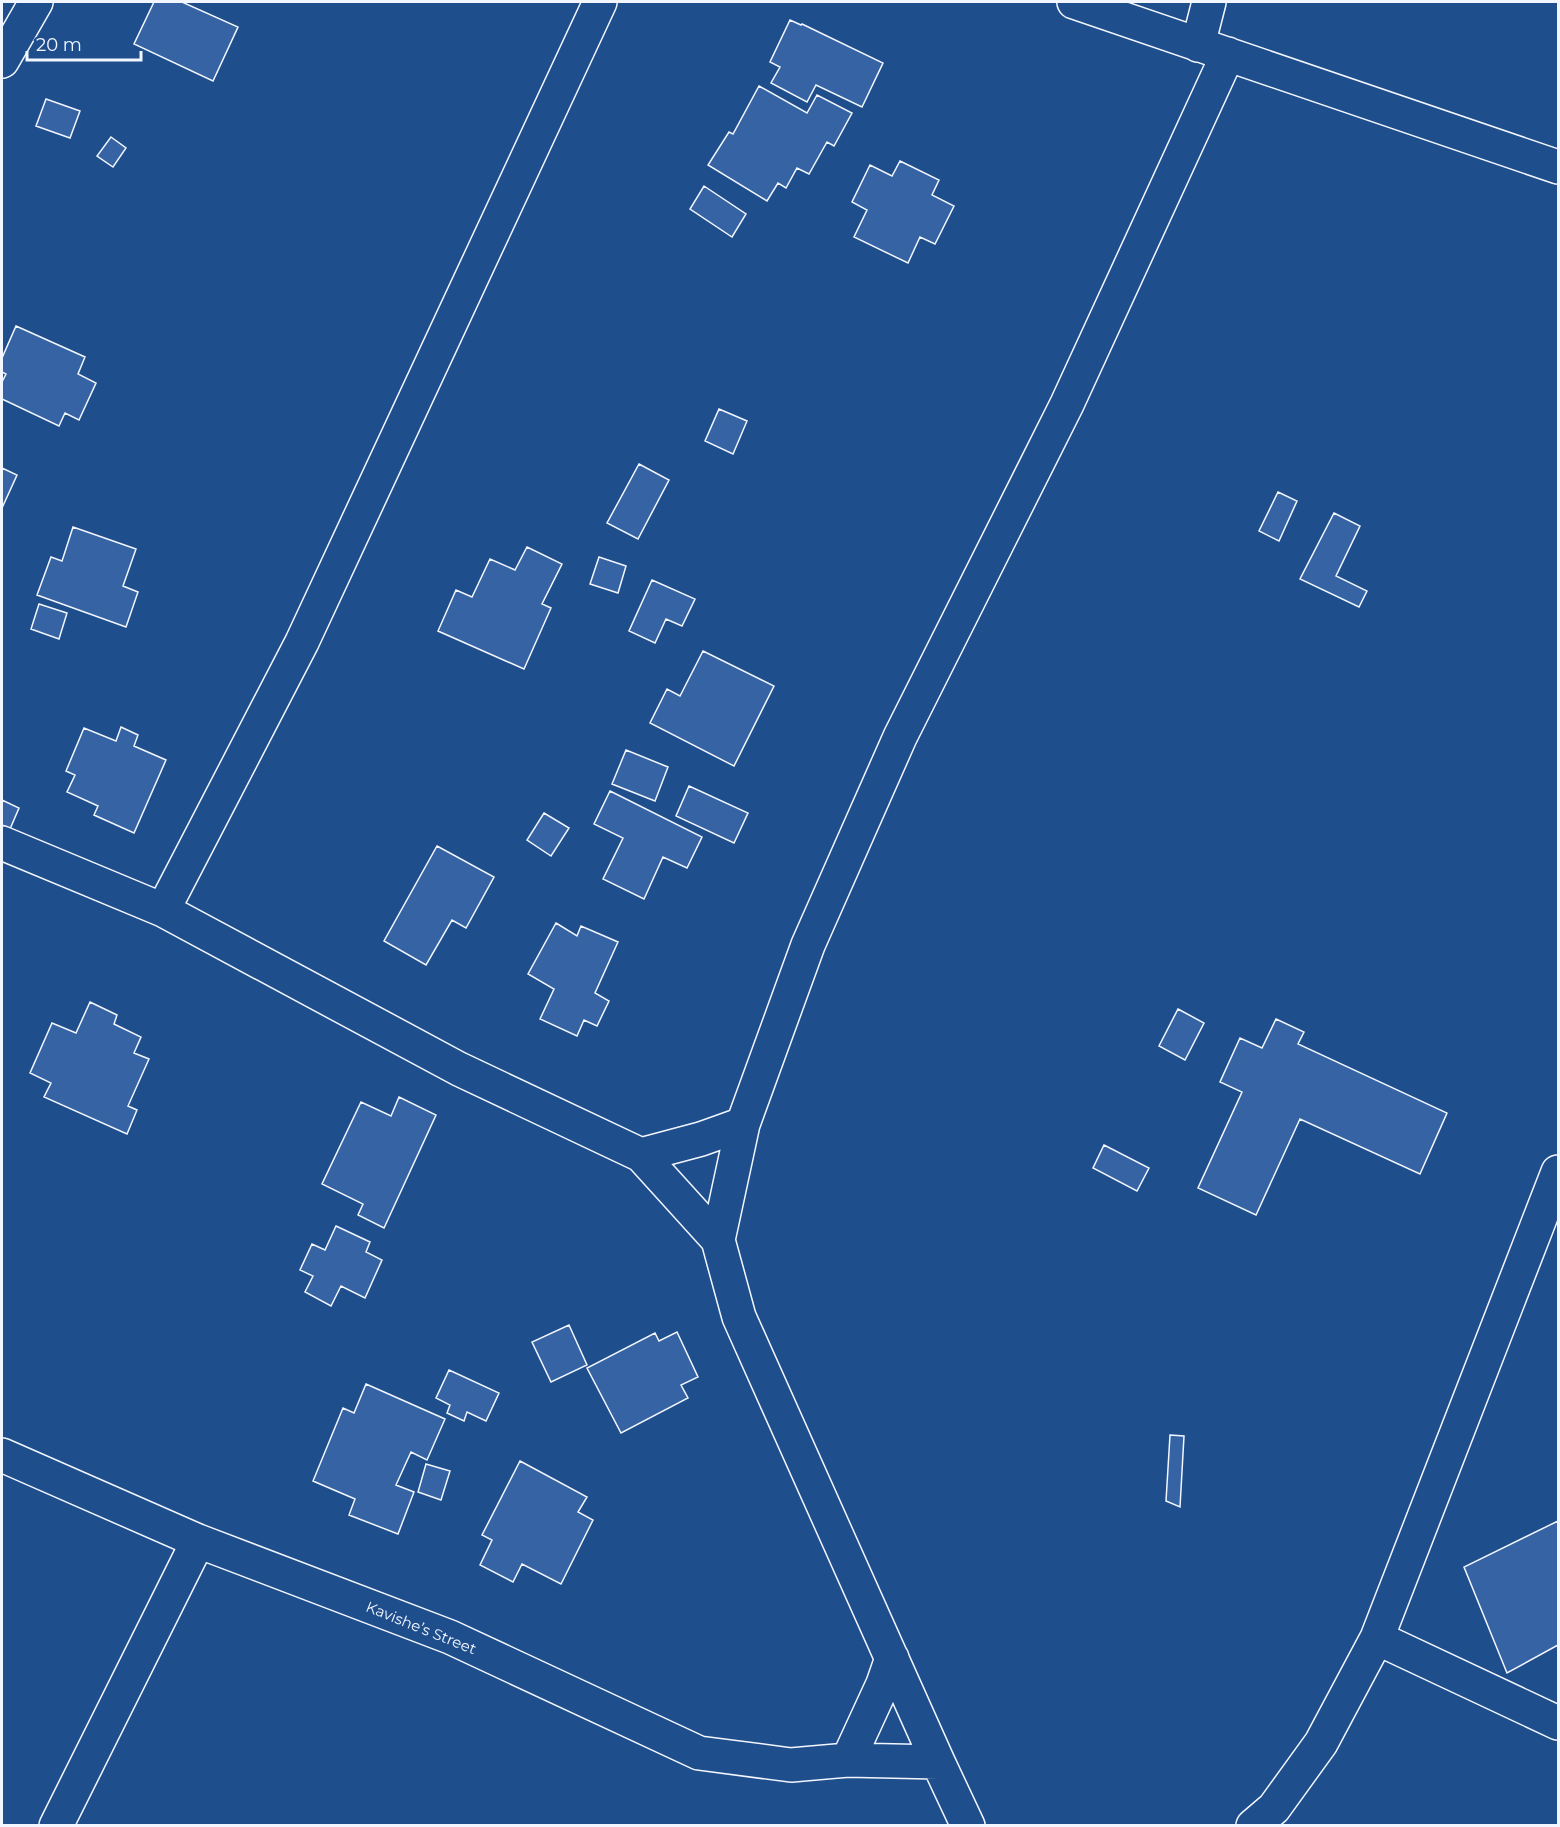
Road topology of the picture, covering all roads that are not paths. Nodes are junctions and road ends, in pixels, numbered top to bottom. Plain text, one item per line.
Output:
1 (36, 2) edge
2 (600, 2) edge
3 (1074, 2) edge
4 (1209, 2) edge
5 (1213, 49) junction
6 (2, 61) edge
7 (1558, 167) edge
8 (2, 843) edge
9 (163, 910) junction
10 (743, 1124) junction
11 (641, 1155) junction
12 (1558, 1172) edge
13 (718, 1240) junction
14 (2, 1455) edge
15 (198, 1542) junction
16 (1377, 1638) junction
17 (892, 1658) junction
18 (1558, 1723) edge
19 (848, 1760) junction
20 (938, 1762) junction
21 (56, 1826) edge
22 (968, 1826) edge
23 (1253, 1826) edge

1 - 6 street
2 - 9 street
3 - 5 street
4 - 5 street
5 - 7 street
5 - 10 street
8 - 9 street
9 - 11 street
10 - 11 street
10 - 13 street
11 - 13 street
12 - 16 street
13 - 17 street
14 - 15 street, Kavishe’s Street
15 - 19 street, Kavishe’s Street
15 - 21 street
16 - 18 street
16 - 23 street
17 - 19 street
17 - 20 street
19 - 20 street, Kavishe’s Street
20 - 22 street

